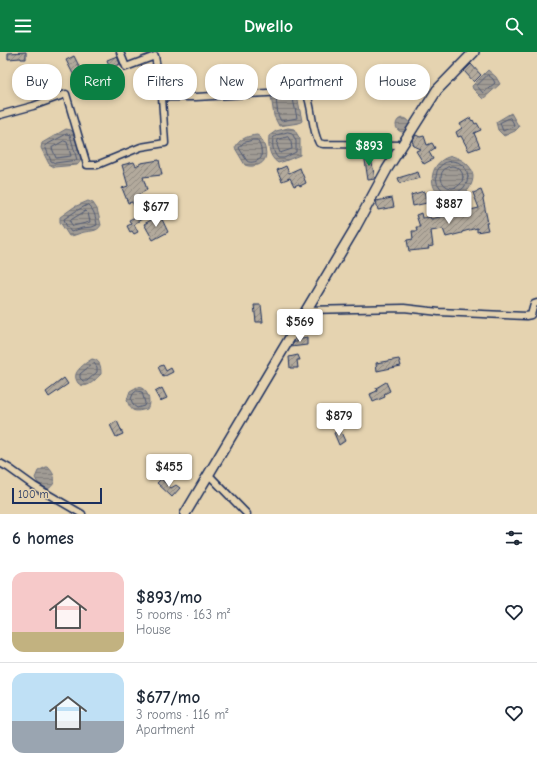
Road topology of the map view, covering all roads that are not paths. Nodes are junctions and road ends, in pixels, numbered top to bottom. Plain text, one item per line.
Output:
1 (120, 52) edge
2 (474, 52) edge
3 (133, 64) edge
4 (134, 64) edge
5 (156, 64) edge
6 (197, 97) edge
7 (162, 100) edge
8 (0, 115) edge
9 (403, 145) junction
10 (537, 303) edge
11 (306, 310) junction
12 (0, 463) edge
13 (208, 474) junction
14 (82, 514) edge
15 (185, 514) edge
16 (247, 514) edge

1 - 3 street
2 - 9 street
4 - 5 street
6 - 9 street
7 - 8 street
9 - 11 street
10 - 11 street
11 - 13 street
12 - 14 street
13 - 15 street
13 - 16 street

